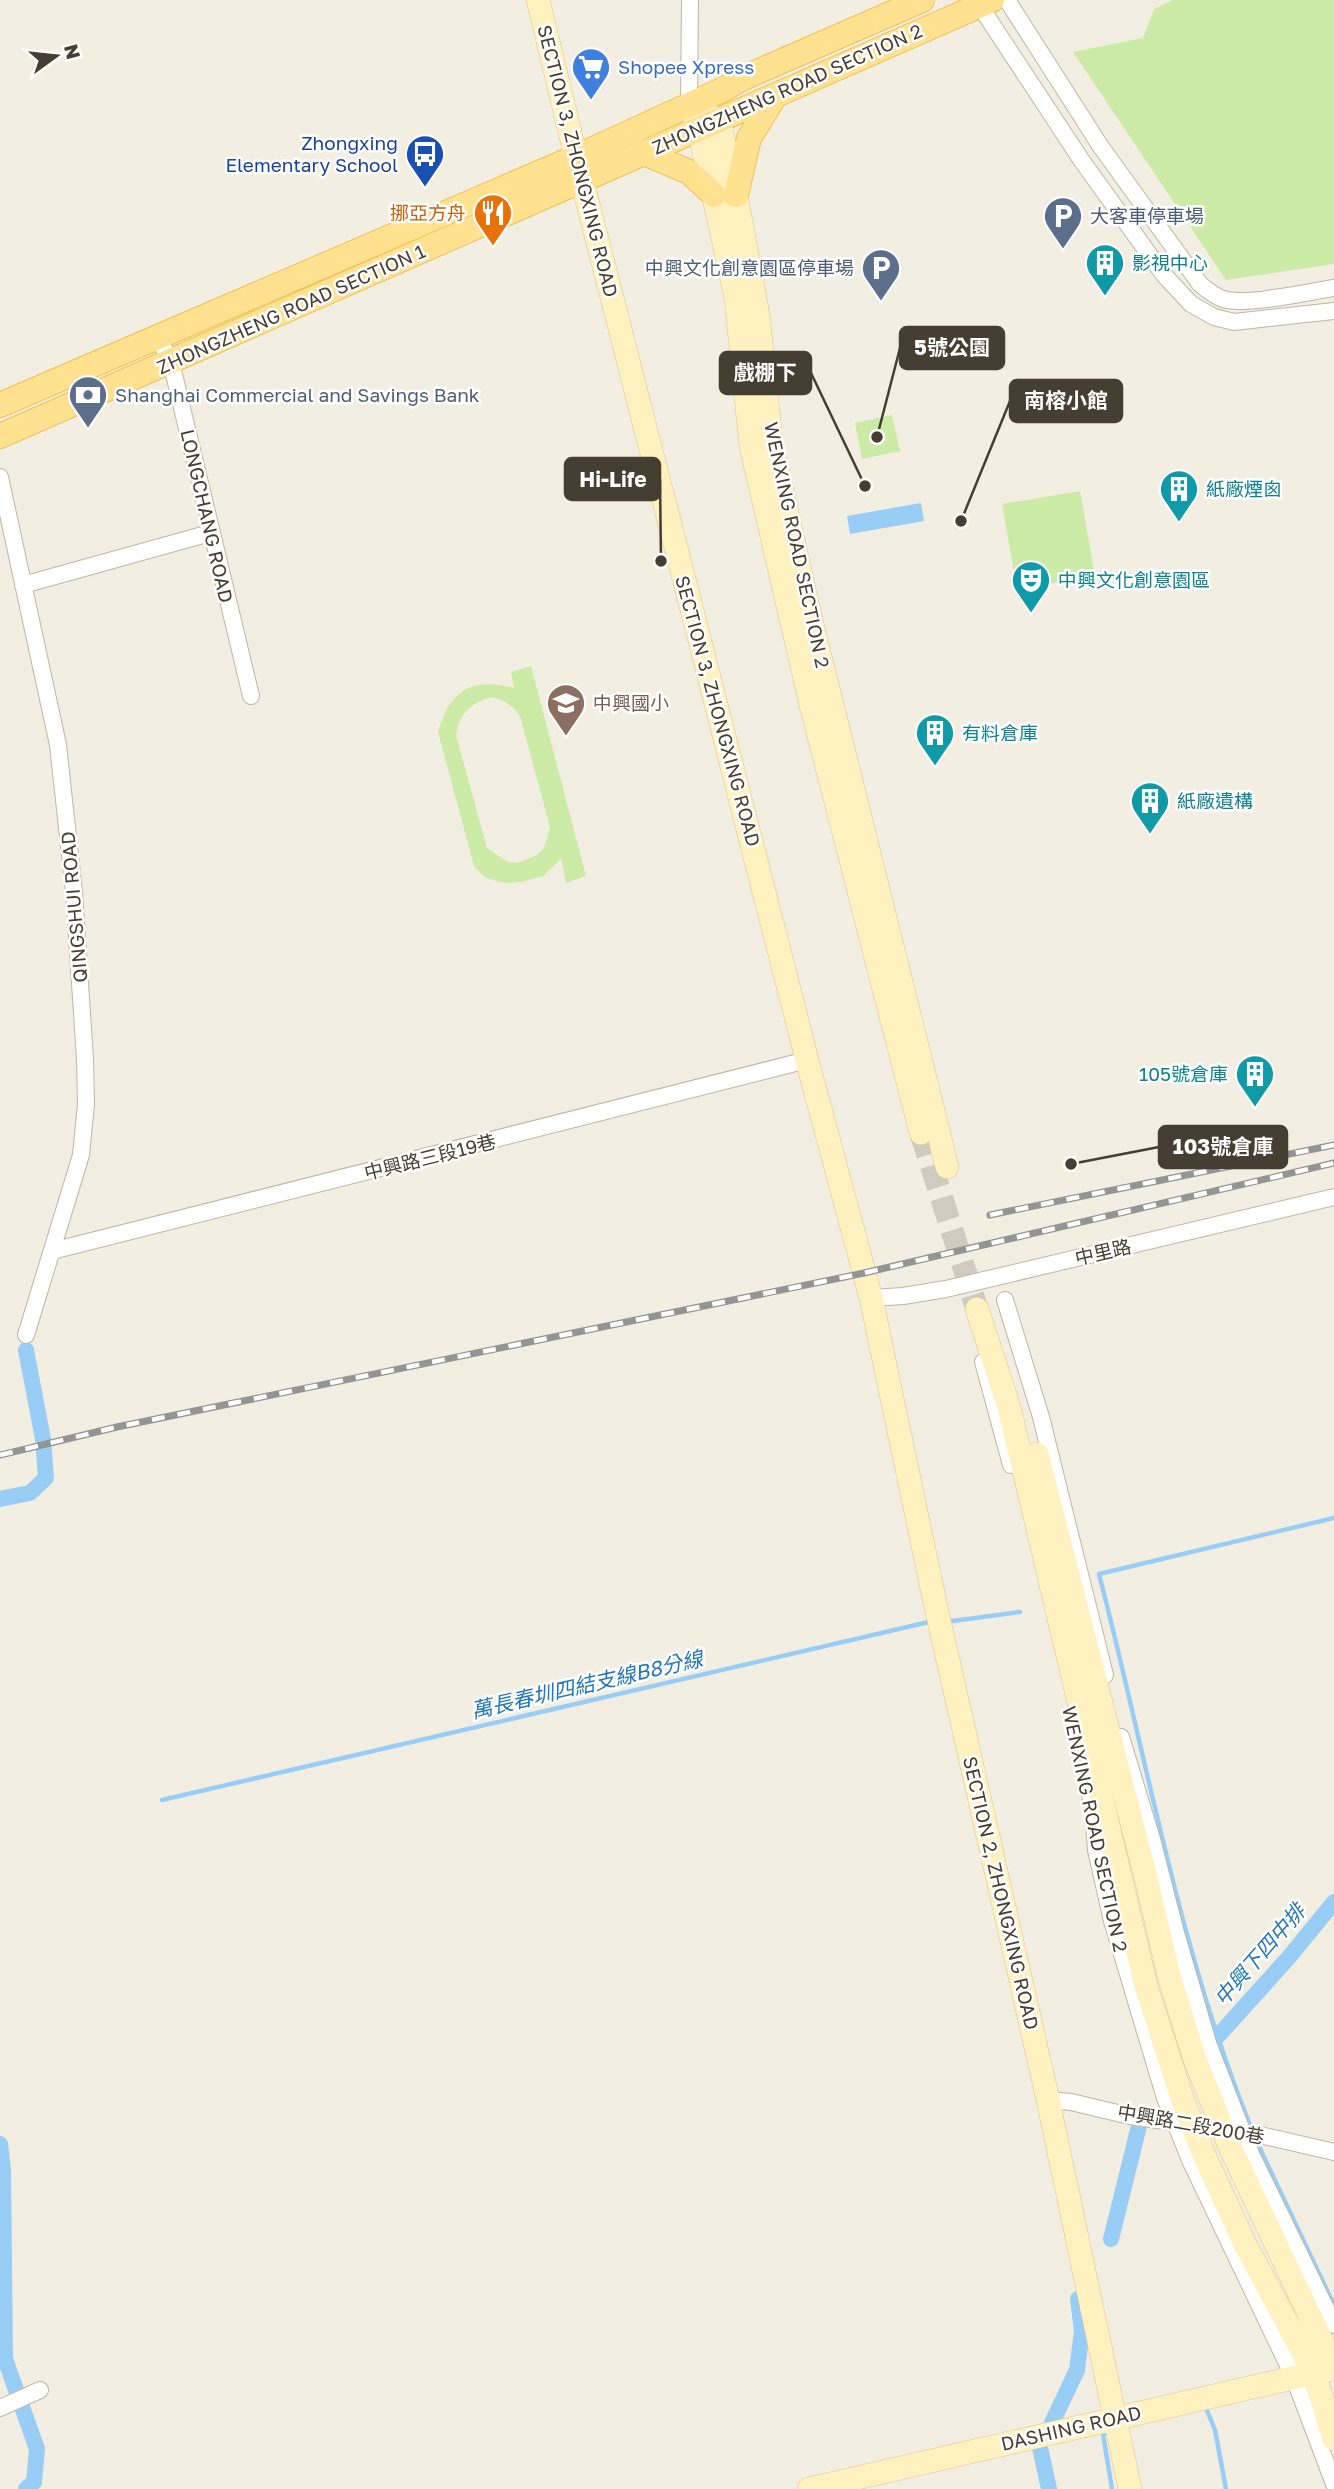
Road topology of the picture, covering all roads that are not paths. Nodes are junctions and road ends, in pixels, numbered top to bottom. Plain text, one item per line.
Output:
1 (538, 0) edge
2 (690, 0) edge
3 (922, 0) edge
4 (1007, 0) edge
5 (983, 2) edge
6 (775, 96) junction
7 (689, 105) junction
8 (709, 125) junction
9 (642, 152) junction
10 (576, 157) junction
11 (582, 181) junction
12 (725, 195) junction
13 (1334, 288) edge
14 (1334, 311) edge
15 (158, 337) junction
16 (170, 362) junction
17 (0, 405) edge
18 (0, 436) edge
19 (0, 477) edge
20 (210, 533) junction
21 (23, 585) junction
22 (251, 696) dead end
23 (807, 1060) junction
24 (921, 1133) tunnel mouth
25 (947, 1167) dead end
26 (1334, 1197) edge
27 (52, 1251) junction
28 (871, 1298) junction
29 (26, 1335) dead end
30 (1048, 2100) junction
31 (1183, 2123) junction
32 (1232, 2130) junction
33 (1334, 2152) edge
34 (1334, 2325) edge
35 (1319, 2372) edge
36 (40, 2390) dead end
37 (0, 2408) edge
38 (1116, 2417) junction
39 (1334, 2439) edge
40 (1334, 2484) edge
41 (809, 2489) edge
42 (1130, 2489) edge

1 - 10 street, SECTION 3, ZHONGXING ROAD
2 - 7 street
3 - 7 main road, ZHONGZHENG ROAD SECTION 2
4 - 13 street
5 - 6 main road, ZHONGZHENG ROAD SECTION 2
5 - 14 street
6 - 8 main road, ZHONGZHENG ROAD SECTION 2
6 - 12 main road
7 - 8 street, WENXING ROAD SECTION 2
7 - 10 main road, ZHONGZHENG ROAD SECTION 2
8 - 9 main road, ZHONGZHENG ROAD SECTION 2
8 - 12 street, WENXING ROAD SECTION 2
9 - 11 main road, ZHONGZHENG ROAD SECTION 2
9 - 12 main road
10 - 11 street, SECTION 3, ZHONGXING ROAD
10 - 15 main road, ZHONGZHENG ROAD SECTION 1
11 - 16 main road, ZHONGZHENG ROAD SECTION 1
11 - 23 street, SECTION 3, ZHONGXING ROAD
12 - 24 street, WENXING ROAD SECTION 2
12 - 25 street, WENXING ROAD SECTION 2
15 - 16 street, LONGCHANG ROAD
15 - 17 main road, ZHONGZHENG ROAD SECTION 1
16 - 18 main road, ZHONGZHENG ROAD SECTION 1
16 - 20 street, LONGCHANG ROAD
19 - 21 street, QINGSHUI ROAD
20 - 21 street
20 - 22 street, LONGCHANG ROAD
21 - 27 street, QINGSHUI ROAD
23 - 27 street, 中興路三段19巷
23 - 28 street, SECTION 3, ZHONGXING ROAD
26 - 28 street, 中里路
27 - 29 street, QINGSHUI ROAD
28 - 30 street, SECTION 2, ZHONGXING ROAD
30 - 31 street, 中興路二段200巷
30 - 38 street, SECTION 2, ZHONGXING ROAD
31 - 32 street, 中興路二段200巷
31 - 32 street, WENXING ROAD SECTION 2
31 - 35 street, WENXING ROAD SECTION 2
32 - 33 street, 中興路二段200巷
32 - 34 street, WENXING ROAD SECTION 2
32 - 35 street, WENXING ROAD SECTION 2
35 - 38 street, DASHING ROAD
35 - 39 street, WENXING ROAD SECTION 2
35 - 40 street, WENXING ROAD SECTION 2
36 - 37 street
38 - 41 street, DASHING ROAD
38 - 42 street, SECTION 2, ZHONGXING ROAD

